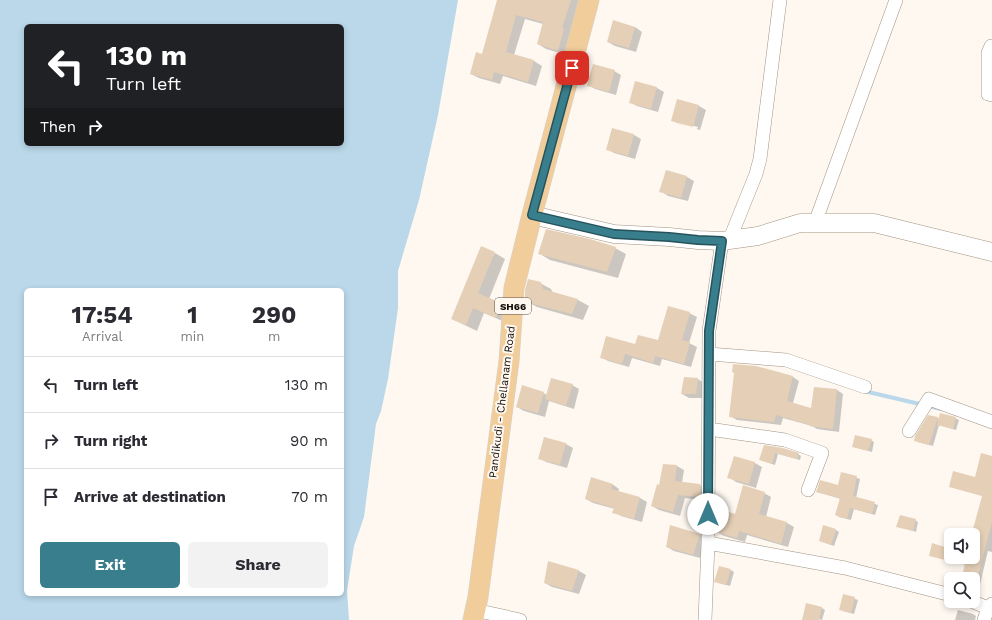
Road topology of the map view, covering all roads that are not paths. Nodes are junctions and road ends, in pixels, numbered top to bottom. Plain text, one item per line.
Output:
1 (590, 0) edge
2 (780, 0) edge
3 (891, 1) edge
4 (991, 46) dead end
5 (992, 95) edge
6 (532, 215) junction
7 (815, 223) junction
8 (725, 241) junction
9 (992, 252) edge
10 (709, 354) junction
11 (865, 387) dead end
12 (992, 422) edge
13 (709, 429) junction
14 (909, 431) dead end
15 (808, 490) dead end
16 (708, 543) junction
17 (944, 593) edge
18 (474, 615) edge
19 (520, 620) edge
20 (705, 620) edge

1 - 6 main road, Pandikudi - Chellanam Road / SH66
2 - 8 street
3 - 7 street
4 - 5 street
6 - 8 main road
6 - 18 main road, Pandikudi - Chellanam Road / SH66
7 - 8 main road
7 - 9 main road
8 - 10 street
10 - 11 street
10 - 13 street
12 - 14 street
13 - 15 street
13 - 16 street
16 - 17 street
16 - 20 street
18 - 19 street

